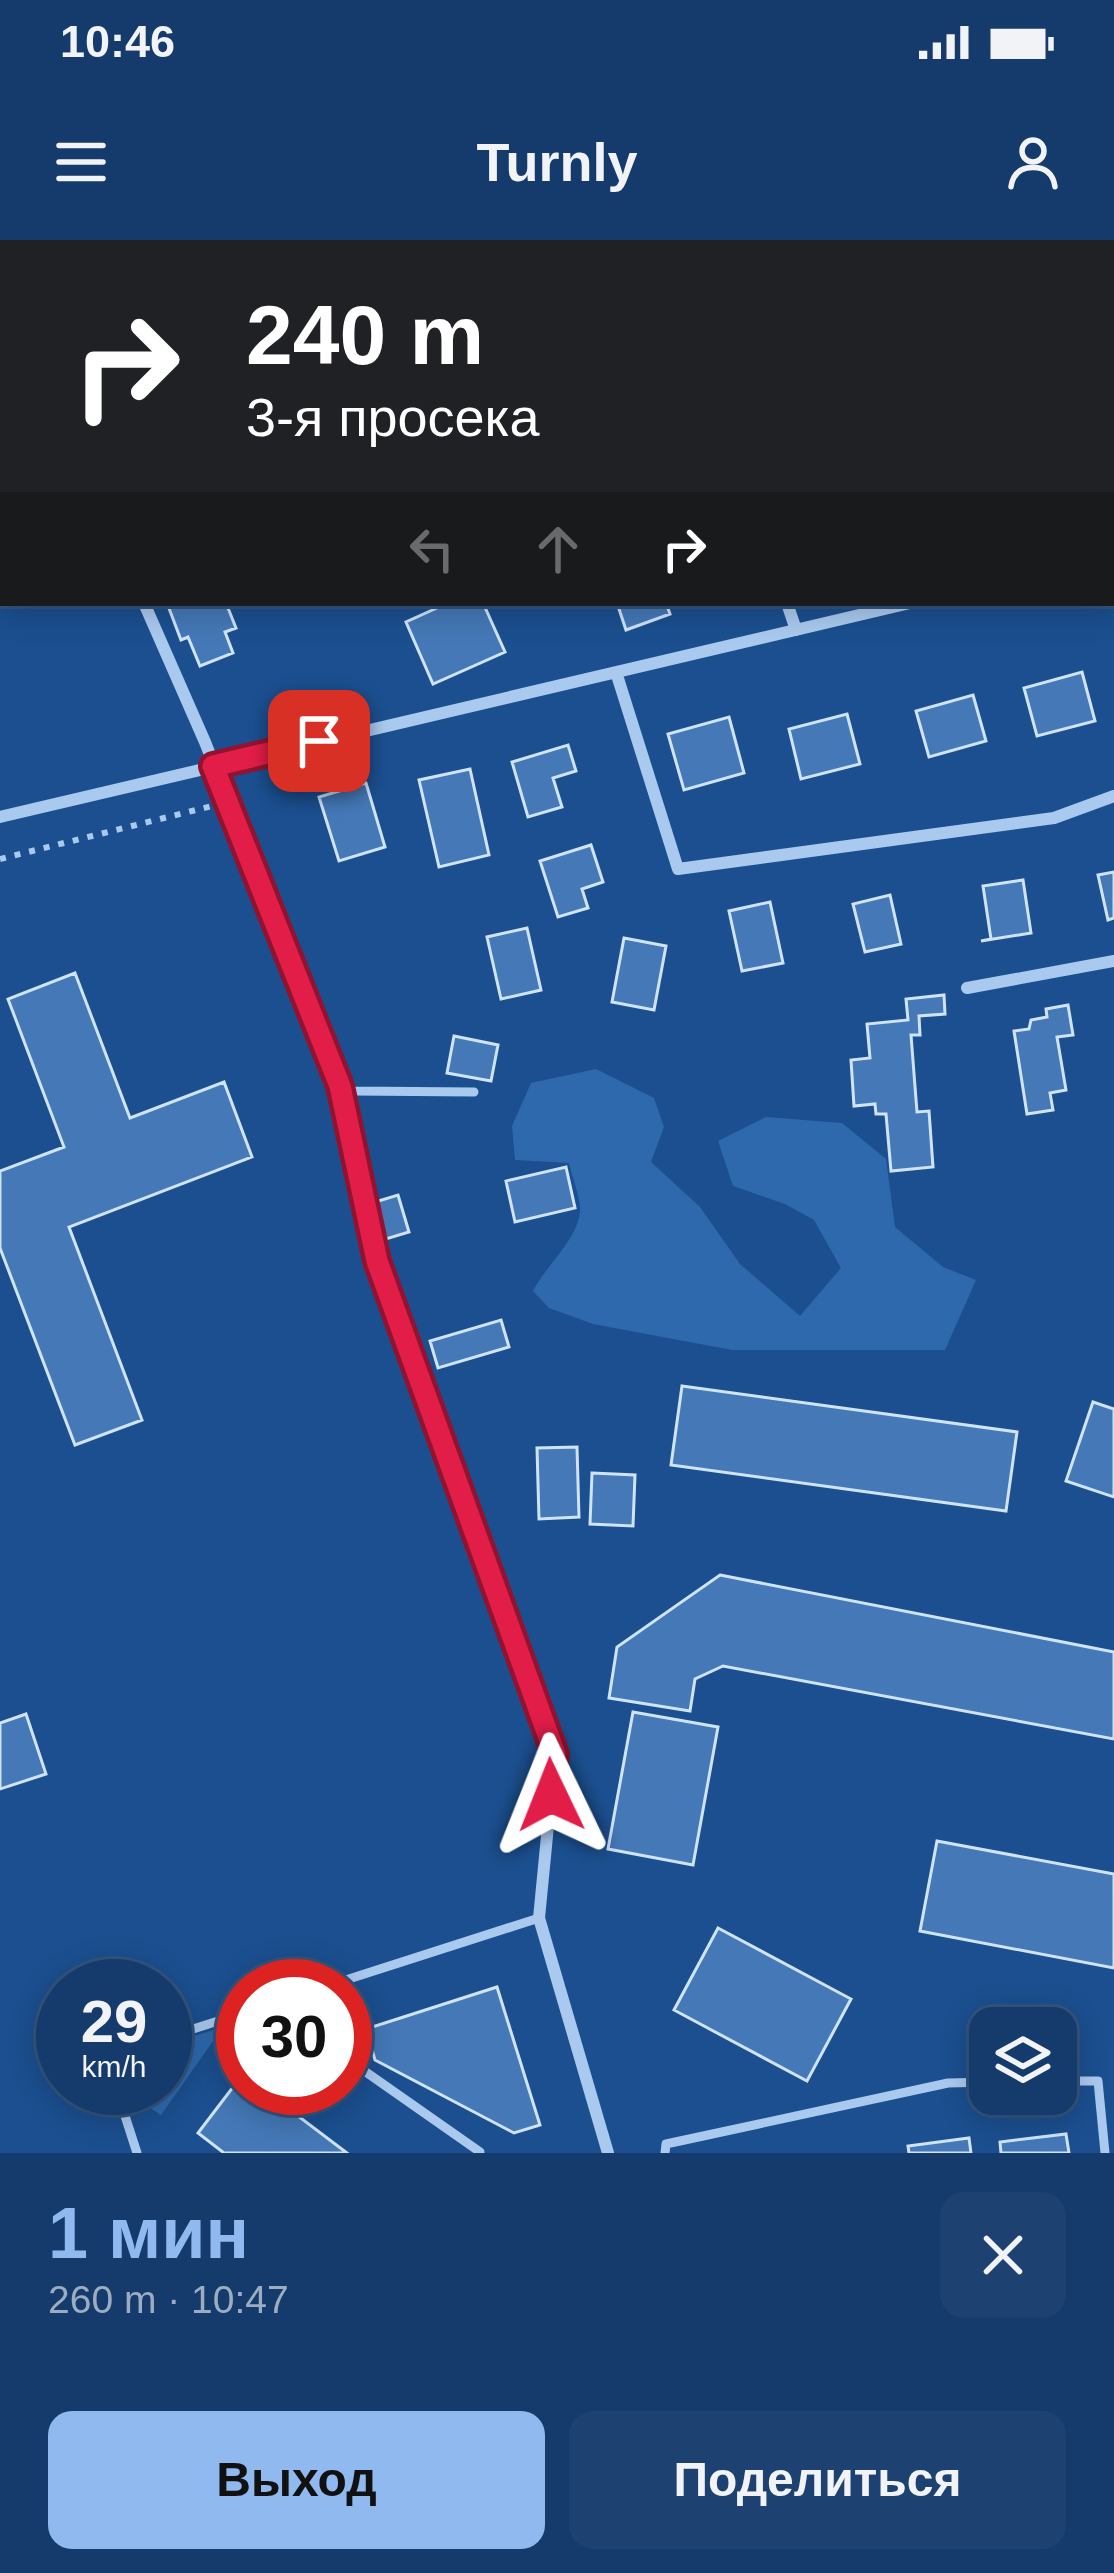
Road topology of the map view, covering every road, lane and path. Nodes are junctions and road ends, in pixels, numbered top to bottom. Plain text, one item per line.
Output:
1 (144, 606) edge
2 (788, 606) edge
3 (897, 606) edge
4 (796, 630) junction
5 (616, 671) junction
6 (213, 766) junction
7 (1114, 796) edge
8 (227, 802) junction
9 (0, 817) edge
10 (0, 859) edge
11 (1114, 961) edge
12 (968, 988) dead end
13 (340, 1086) junction
14 (474, 1093) dead end
15 (539, 1918) junction
16 (372, 1972) edge
17 (372, 2077) edge
18 (1077, 2080) edge
19 (969, 2082) edge
20 (125, 2115) edge
21 (1108, 2150) edge
22 (480, 2152) edge
23 (137, 2153) edge
24 (608, 2153) edge
25 (665, 2153) edge

1 - 6 street
2 - 4 street
3 - 4 street
4 - 5 street
5 - 6 street
5 - 7 street
6 - 8 street
6 - 9 street
8 - 10 path
8 - 13 street
11 - 12 street
13 - 14 lane
13 - 15 street
15 - 16 lane
15 - 24 street
17 - 22 lane
18 - 21 lane
19 - 25 lane
20 - 23 lane

